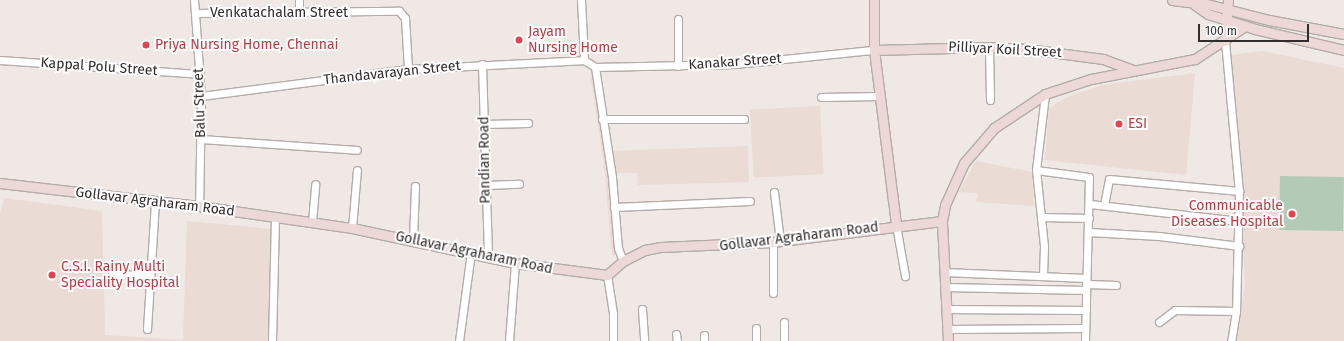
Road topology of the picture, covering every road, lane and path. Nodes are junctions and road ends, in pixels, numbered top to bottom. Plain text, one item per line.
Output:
1 (194, 0) edge
2 (299, 0) edge
3 (582, 0) edge
4 (874, 0) edge
5 (1172, 0) edge
6 (1194, 4) junction
7 (1228, 4) edge
8 (196, 13) junction
9 (299, 14) junction
10 (678, 19) dead end
11 (1226, 20) junction
12 (1245, 26) junction
13 (1344, 34) edge
14 (1225, 41) junction
15 (989, 47) junction
16 (874, 50) junction
17 (1344, 50) edge
18 (0, 60) edge
19 (584, 60) junction
20 (482, 64) junction
21 (678, 66) junction
22 (595, 67) junction
23 (408, 68) junction
24 (1133, 70) junction
25 (199, 74) junction
26 (1045, 94) junction
27 (201, 96) junction
28 (880, 96) junction
29 (821, 97) dead end
30 (990, 100) dead end
31 (602, 119) junction
32 (744, 119) dead end
33 (528, 123) dead end
34 (484, 124) junction
35 (201, 139) junction
36 (357, 150) dead end
37 (358, 170) dead end
38 (1036, 170) junction
39 (0, 183) edge
40 (315, 184) dead end
41 (519, 184) dead end
42 (485, 185) junction
43 (415, 186) dead end
44 (1239, 191) junction
45 (774, 192) dead end
46 (155, 201) junction
47 (750, 201) dead end
48 (1090, 204) junction
49 (1104, 205) junction
50 (199, 206) junction
51 (614, 207) junction
52 (275, 217) junction
53 (1041, 217) junction
54 (1089, 218) junction
55 (942, 220) junction
56 (1239, 221) junction
57 (312, 222) junction
58 (896, 225) junction
59 (352, 228) junction
60 (1090, 232) junction
61 (413, 240) junction
62 (777, 241) junction
63 (1239, 246) junction
64 (471, 252) junction
65 (488, 255) junction
66 (623, 261) junction
67 (515, 263) junction
68 (944, 272) junction
69 (112, 274) dead end
70 (148, 275) junction
71 (607, 275) junction
72 (1043, 275) junction
73 (905, 276) dead end
74 (1086, 284) junction
75 (1116, 285) dead end
76 (945, 287) junction
77 (773, 293) dead end
78 (642, 309) dead end
79 (946, 309) junction
80 (1086, 310) junction
81 (1236, 311) junction
82 (784, 322) dead end
83 (1159, 322) dead end
84 (756, 328) dead end
85 (1085, 328) junction
86 (147, 329) dead end
87 (948, 329) junction
88 (272, 341) edge
89 (459, 341) edge
90 (509, 341) edge
91 (613, 341) edge
92 (644, 341) edge
93 (756, 341) edge
94 (784, 341) edge
95 (948, 341) edge
96 (1085, 341) edge
97 (1231, 341) edge

1 - 8 street, Balu Street
2 - 9 street
3 - 19 street
4 - 16 street
5 - 6 street
6 - 7 street
6 - 11 street
7 - 11 street
7 - 13 street
8 - 9 street, Venkatachalam Street
8 - 25 street, Balu Street
9 - 23 street, Venkatachalam Street
10 - 21 street
11 - 12 street
11 - 14 street
12 - 14 street
12 - 17 street
14 - 24 street
14 - 44 street
15 - 16 street, Pilliyar Koil Street
15 - 24 street, Pilliyar Koil Street
15 - 30 street
16 - 21 street, Kanakar Street
16 - 28 street
18 - 25 street, Kappal Polu Street
19 - 20 street, Thandavarayan Street
19 - 22 street
20 - 23 street, Thandavarayan Street
20 - 34 street, Pandian Road
21 - 22 street, Kanakar Street
22 - 31 street
23 - 27 street, Thandavarayan Street
24 - 26 street
25 - 27 street, Balu Street
26 - 38 street
26 - 55 street
27 - 35 street, Balu Street
28 - 29 street
28 - 58 street
31 - 32 street
31 - 51 street
33 - 34 street
34 - 42 street, Pandian Road
35 - 36 street
35 - 50 street, Balu Street
37 - 59 street
38 - 48 street
38 - 53 street
39 - 46 street, Gollavar Agraharam Road
40 - 57 street
41 - 42 street
42 - 65 street, Pandian Road
43 - 61 street
44 - 49 street
44 - 56 street
45 - 62 street
46 - 50 street, Gollavar Agraharam Road
46 - 70 street
47 - 51 street
48 - 49 street
48 - 54 street
49 - 56 street
50 - 52 street, Gollavar Agraharam Road
51 - 66 street
52 - 57 street, Gollavar Agraharam Road
52 - 88 street
53 - 54 street
53 - 72 street
54 - 60 street
55 - 58 street, Gollavar Agraharam Road
55 - 68 street
56 - 63 street
57 - 59 street, Gollavar Agraharam Road
58 - 62 street, Gollavar Agraharam Road
58 - 73 street
59 - 61 street, Gollavar Agraharam Road
60 - 63 street
60 - 74 street
61 - 64 street, Gollavar Agraharam Road
62 - 66 street, Gollavar Agraharam Road
62 - 77 street
63 - 81 street
64 - 65 street, Gollavar Agraharam Road
64 - 89 street
65 - 67 street, Gollavar Agraharam Road
66 - 71 street, Gollavar Agraharam Road
67 - 71 street, Gollavar Agraharam Road
67 - 90 street
68 - 72 street
68 - 76 street
69 - 70 street
70 - 86 street
71 - 91 street
72 - 74 street
74 - 75 street
74 - 76 street
74 - 80 street
76 - 79 street
78 - 92 street
79 - 80 street
79 - 87 street
80 - 85 street
81 - 83 street
81 - 97 street
82 - 94 street
84 - 93 street
85 - 87 street
85 - 96 street
87 - 95 street

